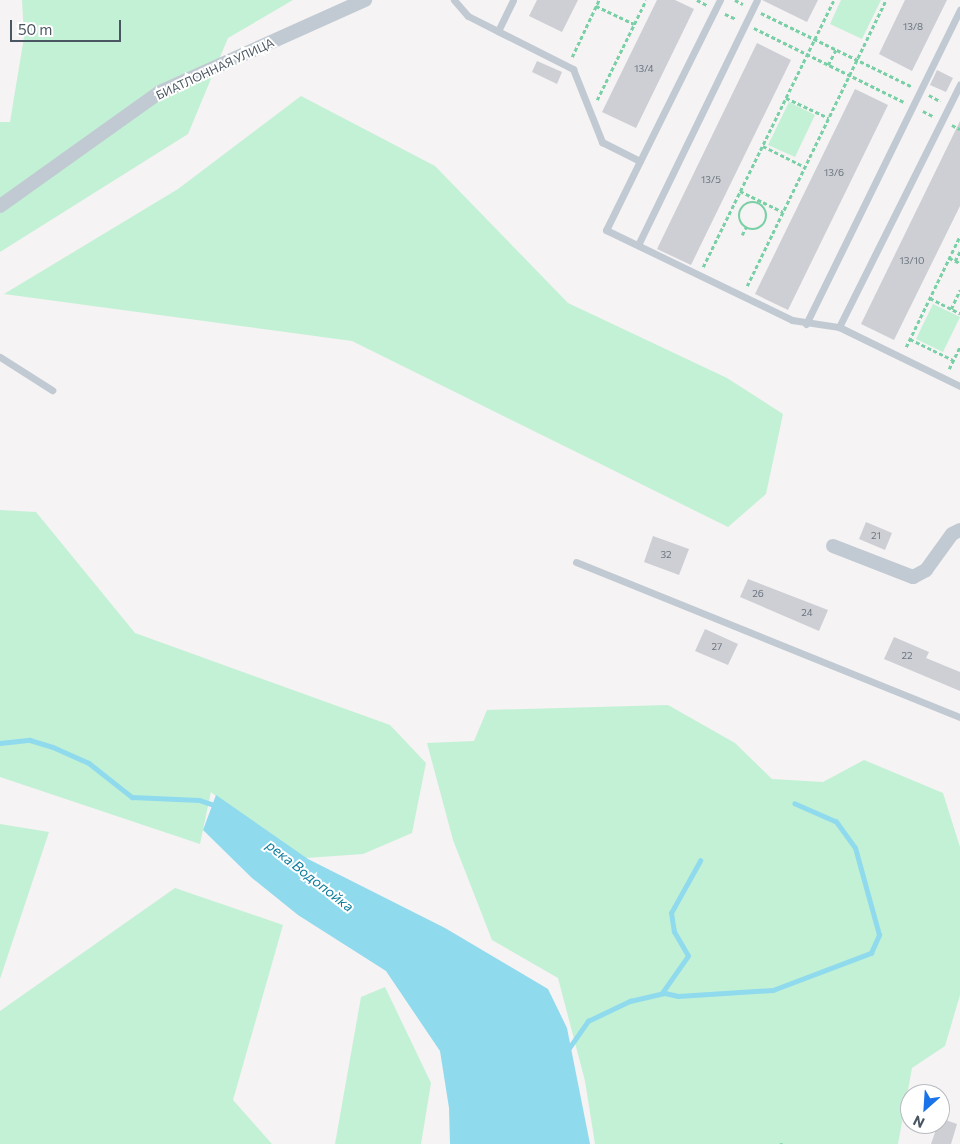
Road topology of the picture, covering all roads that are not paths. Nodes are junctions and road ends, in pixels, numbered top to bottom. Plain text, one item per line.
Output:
1 (365, 0) edge
2 (454, 0) edge
3 (513, 0) edge
4 (720, 0) edge
5 (757, 0) edge
6 (960, 10) edge
7 (498, 31) junction
8 (960, 84) edge
9 (640, 161) junction
10 (0, 206) edge
11 (638, 246) junction
12 (806, 324) junction
13 (839, 327) junction
14 (0, 357) edge
15 (960, 386) edge
16 (52, 390) dead end
17 (960, 530) edge
18 (833, 546) dead end
19 (576, 562) dead end
20 (960, 717) edge

1 - 10 street, БИАТЛОННАЯ УЛИЦА
2 - 7 lane
3 - 7 lane
4 - 9 lane
5 - 11 lane
6 - 12 lane
7 - 9 lane
8 - 13 lane
9 - 11 lane
11 - 12 lane
12 - 13 lane
13 - 15 lane
14 - 16 lane
17 - 18 street
19 - 20 lane

